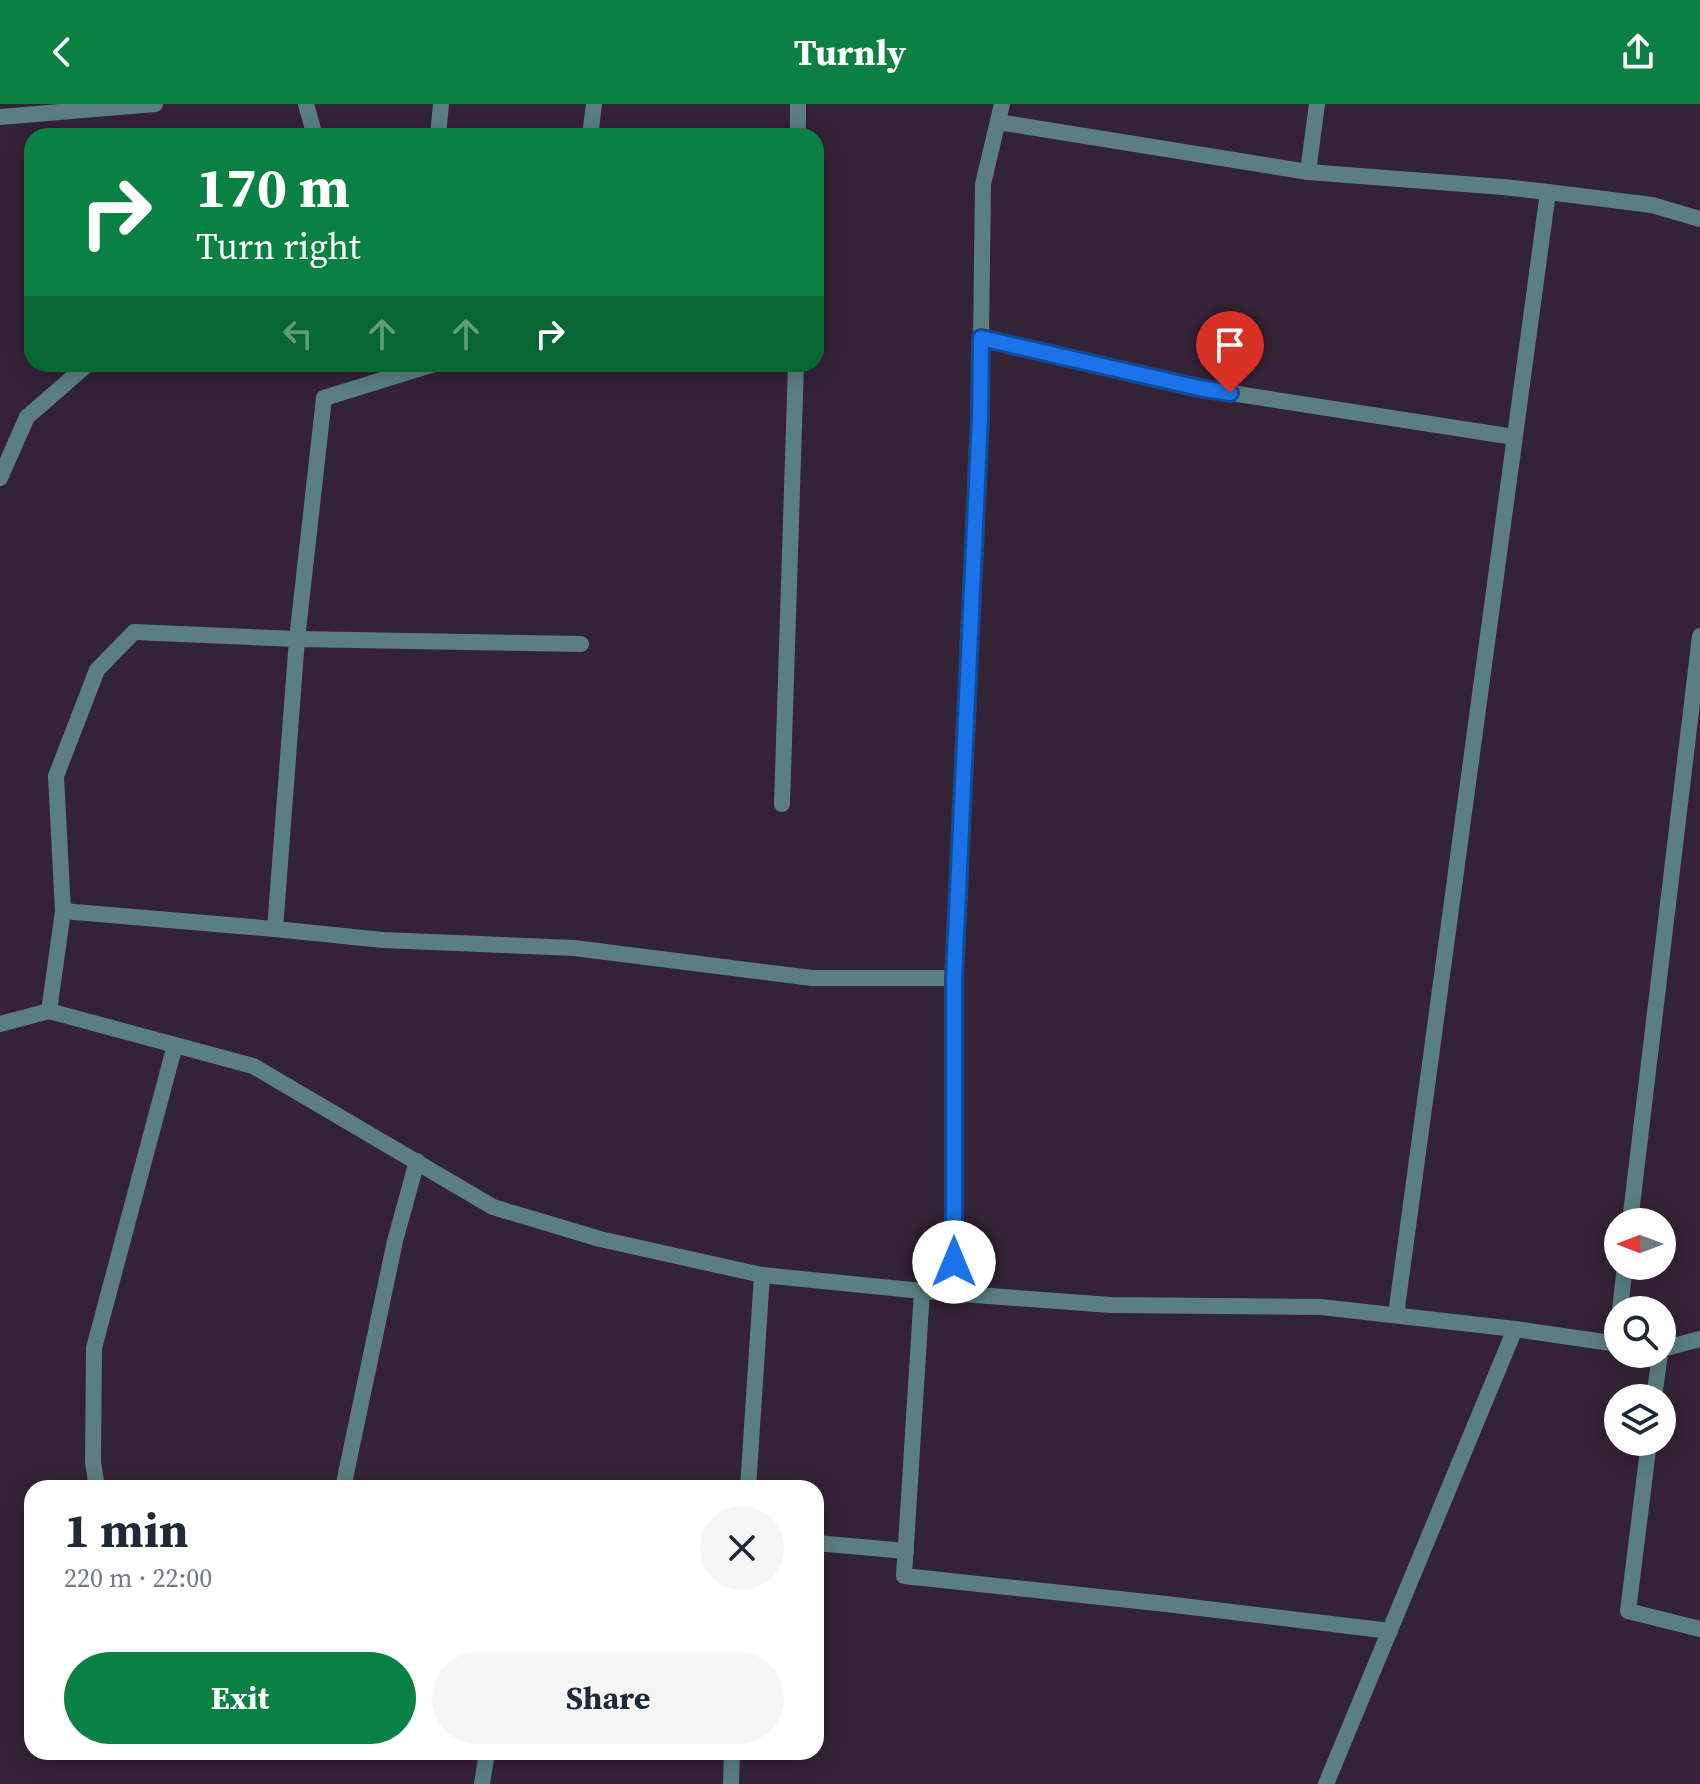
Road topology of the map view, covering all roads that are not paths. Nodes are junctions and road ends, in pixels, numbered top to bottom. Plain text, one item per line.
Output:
1 (155, 104) edge
2 (306, 104) edge
3 (441, 104) edge
4 (594, 104) edge
5 (798, 104) edge
6 (1002, 104) edge
7 (1317, 104) edge
8 (0, 117) edge
9 (998, 122) junction
10 (313, 128) edge
11 (439, 128) edge
12 (591, 128) edge
13 (798, 128) edge
14 (1308, 172) junction
15 (1548, 192) junction
16 (1700, 219) edge
17 (981, 338) junction
18 (79, 372) edge
19 (408, 372) edge
20 (796, 372) edge
21 (1514, 437) junction
22 (0, 478) edge
23 (1700, 636) edge
24 (297, 639) junction
25 (581, 644) dead end
26 (782, 804) dead end
27 (63, 911) junction
28 (275, 929) junction
29 (954, 978) junction
30 (49, 1011) junction
31 (0, 1024) edge
32 (175, 1045) junction
33 (417, 1161) junction
34 (1632, 1208) edge
35 (762, 1275) junction
36 (922, 1291) junction
37 (954, 1293) junction
38 (1396, 1315) junction
39 (1515, 1329) junction
40 (1604, 1337) edge
41 (1700, 1339) edge
42 (1676, 1347) edge
43 (1647, 1456) edge
44 (96, 1480) edge
45 (345, 1480) edge
46 (749, 1480) edge
47 (824, 1544) edge
48 (906, 1551) junction
49 (1700, 1629) edge
50 (1390, 1631) junction
51 (484, 1760) edge
52 (732, 1760) edge
53 (482, 1784) edge
54 (731, 1784) edge
55 (1326, 1784) edge

1 - 8 street
2 - 10 street
3 - 11 street
4 - 12 street
5 - 13 street
6 - 9 street
7 - 14 street
9 - 14 street
9 - 17 street
14 - 15 street
15 - 16 street
15 - 21 street
17 - 21 street
17 - 29 street
18 - 22 street
19 - 24 street
20 - 26 street
21 - 38 street
23 - 34 street
24 - 25 street
24 - 27 street
24 - 28 street
27 - 28 street
27 - 30 street
28 - 29 street
29 - 37 street
30 - 31 street
30 - 32 street
32 - 33 street
32 - 44 street
33 - 35 street
33 - 45 street
35 - 36 street
35 - 46 street
36 - 37 street
36 - 48 street
37 - 38 street
38 - 39 street
39 - 40 street
39 - 50 street
41 - 42 street
43 - 49 street
47 - 48 street
48 - 50 street
50 - 55 street
51 - 53 street
52 - 54 street

